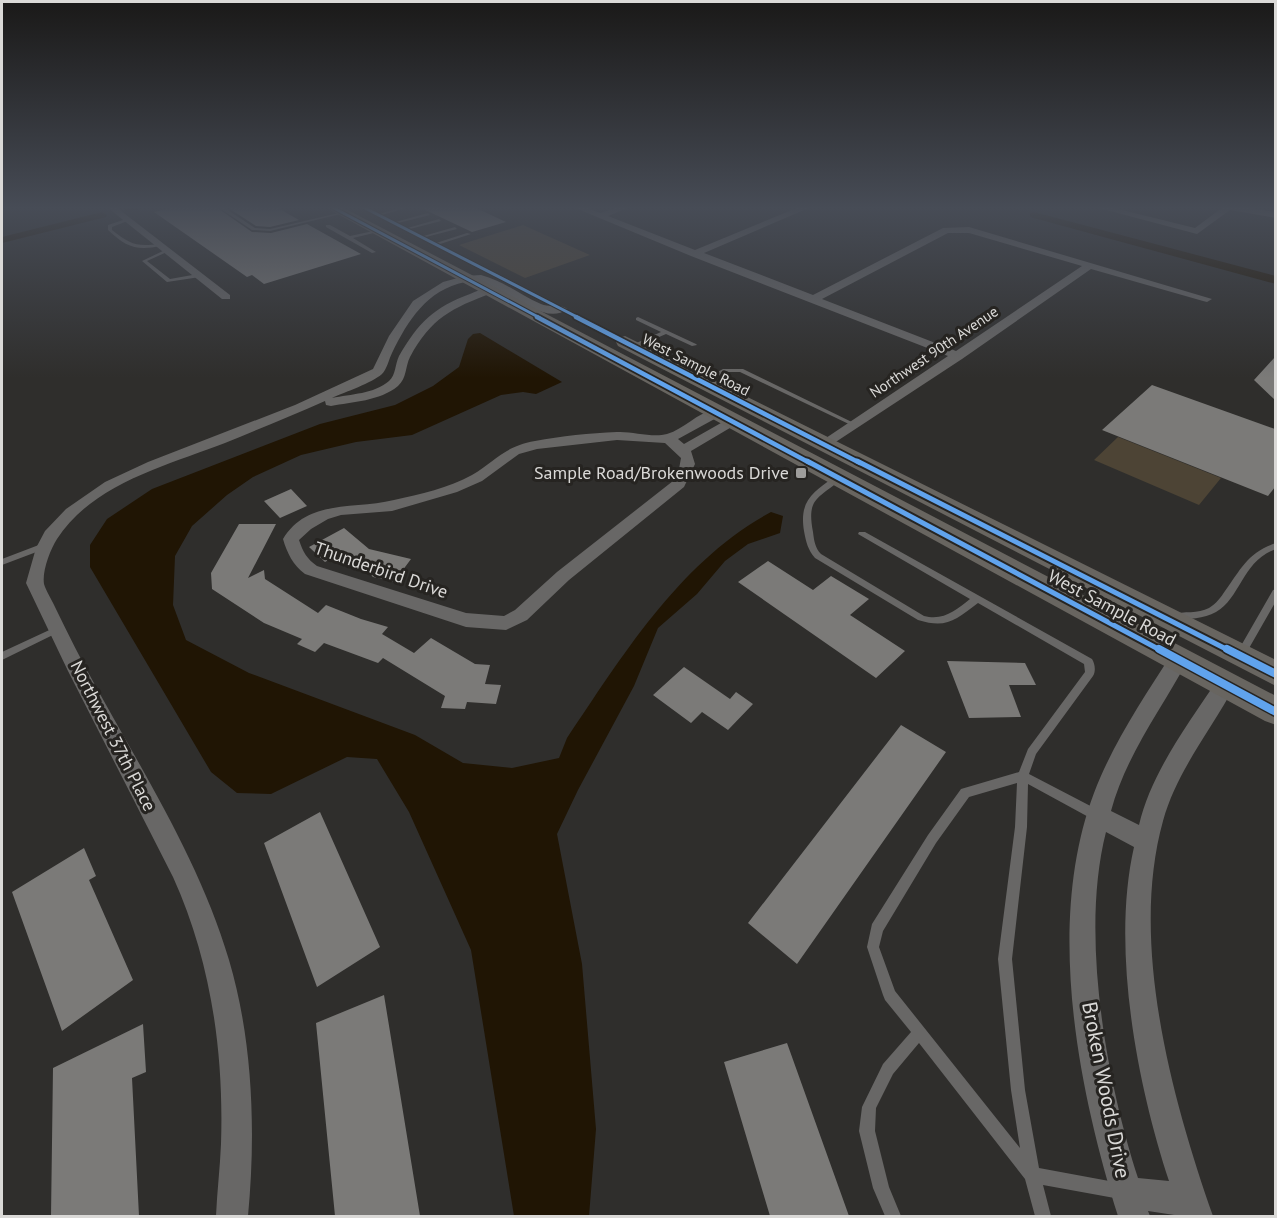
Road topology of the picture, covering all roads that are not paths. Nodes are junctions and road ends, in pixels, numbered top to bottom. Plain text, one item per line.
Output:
1 (148, 264) edge
2 (183, 264) edge
3 (442, 264) edge
4 (464, 264) edge
5 (719, 264) edge
6 (881, 264) edge
7 (1083, 264) edge
8 (1090, 266) junction
9 (198, 276) junction
10 (466, 279) junction
11 (488, 291) junction
12 (225, 297) dead end
13 (1207, 298) dead end
14 (812, 300) junction
15 (562, 309) junction
16 (638, 319) dead end
17 (666, 332) junction
18 (694, 345) dead end
19 (634, 346) junction
20 (958, 356) junction
21 (380, 361) junction
22 (402, 362) junction
23 (643, 374) junction
24 (703, 382) junction
25 (300, 408) junction
26 (724, 417) junction
27 (855, 425) junction
28 (668, 439) junction
29 (825, 445) junction
30 (683, 450) junction
31 (838, 478) junction
32 (862, 534) dead end
33 (44, 546) junction
34 (1275, 546) edge
35 (2, 562) edge
36 (1066, 568) junction
37 (1275, 592) edge
38 (977, 599) junction
39 (1165, 618) junction
40 (58, 629) junction
41 (2, 656) edge
42 (1240, 656) junction
43 (1178, 660) junction
44 (1275, 674) edge
45 (1225, 685) junction
46 (1275, 712) edge
47 (1023, 776) junction
48 (1098, 816) junction
49 (1147, 842) junction
50 (920, 1032) junction
51 (1032, 1175) junction
52 (1130, 1204) edge
53 (1199, 1211) edge
54 (232, 1216) edge
55 (893, 1216) edge
56 (1043, 1216) edge

1 - 9 lane
2 - 9 street
3 - 10 main road, West Sample Road
4 - 15 main road, West Sample Road
5 - 14 street
6 - 14 street
7 - 8 street
8 - 13 street
8 - 20 street, Northwest 90th Avenue
9 - 12 street
10 - 11 main road, West Sample Road
10 - 15 street
10 - 21 street, Northwest 37th Place
11 - 22 street, Northwest 37th Place
11 - 23 main road, West Sample Road
14 - 20 street
15 - 19 main road, West Sample Road
16 - 17 lane
17 - 18 lane
17 - 19 lane
19 - 24 main road, West Sample Road
20 - 27 street, Northwest 90th Avenue
21 - 22 street
21 - 25 street, Northwest 37th Place
22 - 25 street, Northwest 37th Place
23 - 26 main road, West Sample Road
23 - 29 main road
24 - 27 lane
24 - 29 main road, West Sample Road
25 - 33 street, Northwest 37th Place
26 - 28 street
26 - 30 street
26 - 31 main road, West Sample Road
27 - 29 street, Northwest 90th Avenue
28 - 30 street
28 - 30 street, Thunderbird Drive
29 - 36 main road, West Sample Road
31 - 36 main road
31 - 38 lane
31 - 43 main road, West Sample Road
32 - 38 lane
33 - 35 lane
33 - 40 street, Northwest 37th Place
34 - 39 lane
36 - 39 main road, West Sample Road
37 - 42 lane
38 - 47 lane
39 - 42 main road, West Sample Road
40 - 41 lane
40 - 54 street, Northwest 37th Place
42 - 44 main road, West Sample Road
43 - 45 main road, West Sample Road
43 - 48 street, Broken Woods Drive
45 - 46 main road, West Sample Road
45 - 49 street
47 - 48 lane
47 - 50 lane
47 - 51 lane
48 - 49 street
48 - 52 street, Broken Woods Drive
49 - 53 street
50 - 51 lane
50 - 55 lane
51 - 52 lane
51 - 56 lane
52 - 53 street

